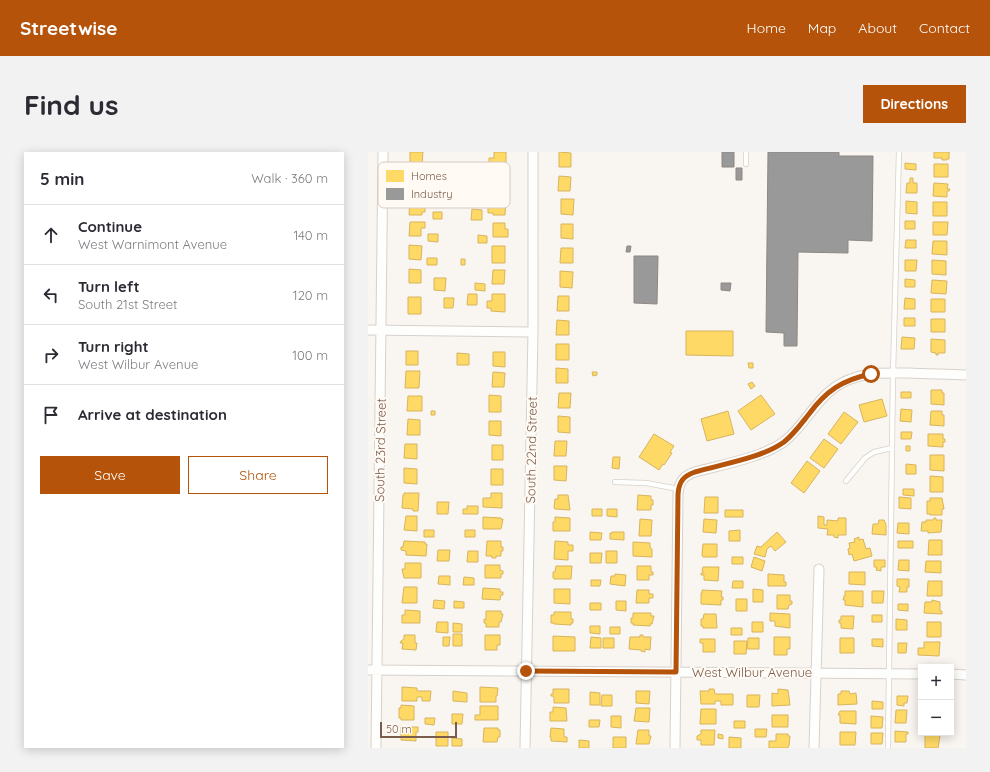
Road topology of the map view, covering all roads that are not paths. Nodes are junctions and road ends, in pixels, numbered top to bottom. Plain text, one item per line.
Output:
1 (383, 152) edge
2 (533, 152) edge
3 (746, 152) edge
4 (899, 152) edge
5 (383, 162) edge
6 (746, 164) dead end
7 (382, 208) edge
8 (368, 330) edge
9 (381, 330) junction
10 (533, 332) junction
11 (893, 373) junction
12 (966, 375) edge
13 (892, 448) junction
14 (846, 481) dead end
15 (615, 482) dead end
16 (679, 489) junction
17 (819, 569) dead end
18 (368, 670) edge
19 (378, 670) junction
20 (526, 671) junction
21 (676, 672) junction
22 (815, 673) junction
23 (890, 674) junction
24 (918, 674) edge
25 (954, 674) edge
26 (966, 675) edge
27 (376, 748) edge
28 (525, 748) edge
29 (676, 748) edge
30 (814, 748) edge
31 (888, 748) edge

1 - 5 street, South 23rd Street
2 - 10 street, South 22nd Street
3 - 6 lane
4 - 11 lane
7 - 9 street, South 23rd Street
8 - 9 street
9 - 10 street
9 - 19 street, South 23rd Street
10 - 20 street, South 22nd Street
11 - 12 street
11 - 13 lane
11 - 16 street
13 - 14 lane
13 - 23 lane
15 - 16 lane
16 - 21 street
17 - 22 street
18 - 19 street, West Wilbur Avenue
19 - 20 street, West Wilbur Avenue
19 - 27 street, South 23rd Street
20 - 21 street, West Wilbur Avenue
20 - 28 street, South 22nd Street
21 - 22 street, West Wilbur Avenue
21 - 29 street
22 - 23 street, West Wilbur Avenue
22 - 30 street
23 - 24 street, West Wilbur Avenue
23 - 31 lane
25 - 26 street

